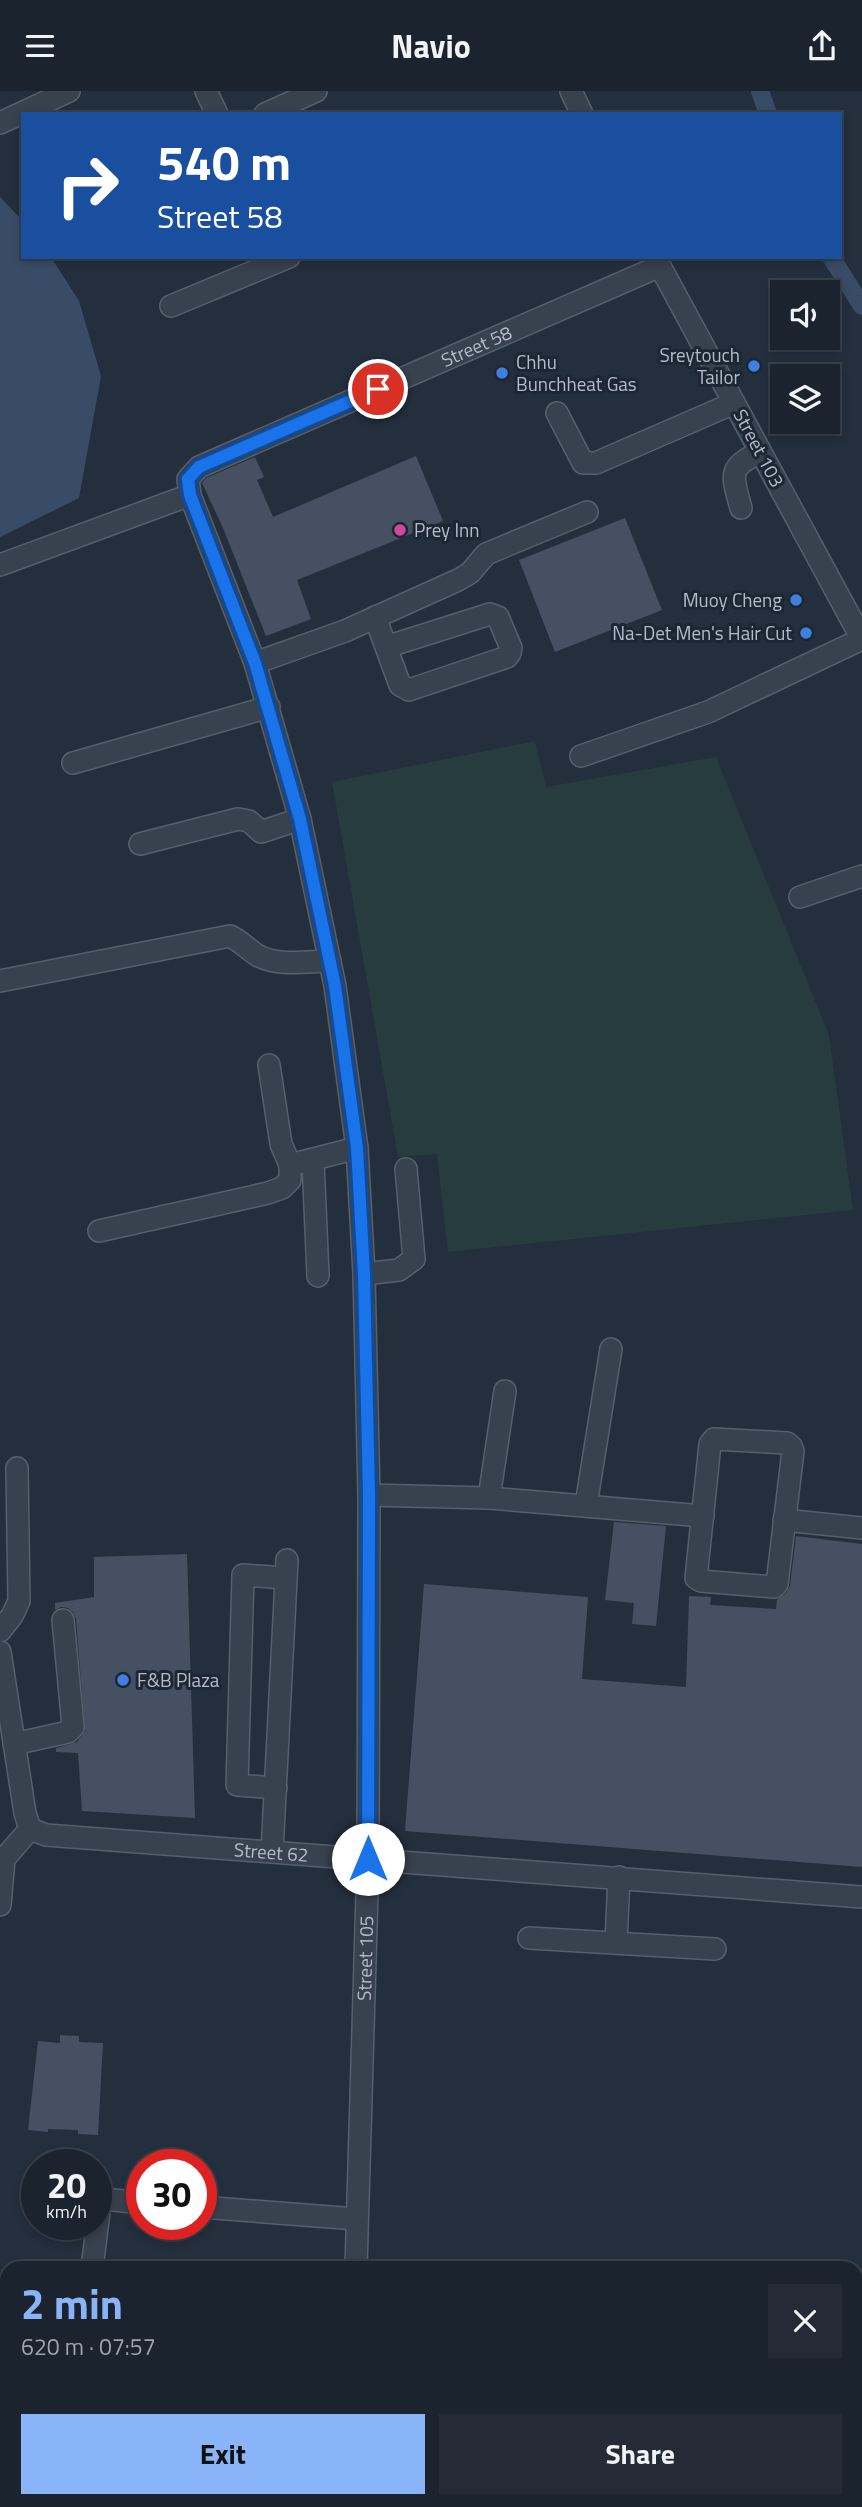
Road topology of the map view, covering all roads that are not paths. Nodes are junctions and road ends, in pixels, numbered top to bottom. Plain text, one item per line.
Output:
1 (69, 91) edge
2 (206, 91) edge
3 (316, 91) edge
4 (571, 91) edge
5 (24, 112) edge
6 (216, 112) edge
7 (269, 112) edge
8 (581, 112) edge
9 (21, 113) edge
10 (0, 123) edge
11 (284, 259) edge
12 (658, 261) edge
13 (171, 306) dead end
14 (734, 403) junction
15 (557, 413) dead end
16 (760, 452) junction
17 (190, 495) junction
18 (741, 508) dead end
19 (587, 512) dead end
20 (0, 565) edge
21 (374, 617) junction
22 (862, 639) edge
23 (386, 647) junction
24 (255, 663) junction
25 (269, 707) junction
26 (581, 756) dead end
27 (73, 763) dead end
28 (300, 819) junction
29 (140, 844) dead end
30 (862, 876) edge
31 (800, 897) dead end
32 (330, 961) junction
33 (0, 981) edge
34 (269, 1065) dead end
35 (357, 1148) junction
36 (313, 1160) junction
37 (290, 1165) junction
38 (406, 1169) dead end
39 (99, 1231) dead end
40 (364, 1274) junction
41 (318, 1276) dead end
42 (611, 1349) dead end
43 (505, 1391) dead end
44 (17, 1468) dead end
45 (369, 1495) junction
46 (489, 1498) junction
47 (586, 1505) junction
48 (702, 1516) junction
49 (784, 1520) junction
50 (862, 1528) edge
51 (63, 1620) dead end
52 (0, 1631) edge
53 (0, 1652) edge
54 (14, 1744) junction
55 (276, 1788) junction
56 (30, 1829) junction
57 (272, 1851) junction
58 (2, 1859) edge
59 (368, 1859) junction
60 (619, 1878) junction
61 (862, 1896) edge
62 (0, 1905) edge
63 (529, 1938) dead end
64 (616, 1942) junction
65 (715, 1949) dead end
66 (126, 2201) edge
67 (217, 2208) edge
68 (356, 2219) junction
69 (93, 2261) edge
70 (356, 2261) edge

1 - 5 street
2 - 6 street
3 - 7 street
4 - 8 street
9 - 10 street
11 - 13 street
12 - 14 street, Street 103
12 - 17 street, Street 58
14 - 15 street
14 - 16 street, Street 103
16 - 18 street
16 - 22 street, Street 103
17 - 20 street
17 - 24 street, Street 105
19 - 21 street
21 - 23 street
21 - 24 street
22 - 26 street
23 - 23 street
24 - 25 street, Street 105
25 - 27 street
25 - 28 street, Street 105
28 - 29 street
28 - 32 street, Street 105
30 - 31 street
32 - 33 street
32 - 35 street, Street 105
34 - 37 street
35 - 36 street
35 - 40 street, Street 105
36 - 37 street
36 - 41 street
37 - 39 street
38 - 40 street
40 - 45 street, Street 105
42 - 47 street
43 - 46 street
44 - 52 street
45 - 46 street
45 - 59 street, Street 105
46 - 47 street
47 - 48 street
48 - 49 street
48 - 49 street
49 - 50 street
51 - 54 street
53 - 54 street
54 - 56 street
55 - 55 street
55 - 57 street
56 - 57 street, Street 62
56 - 58 street
57 - 59 street, Street 62
58 - 62 street
59 - 60 street, Street 62
59 - 68 street, Street 105
60 - 61 street, Street 62
60 - 64 street
63 - 64 street
64 - 65 street
66 - 69 street
67 - 68 street
68 - 70 street, Street 105

